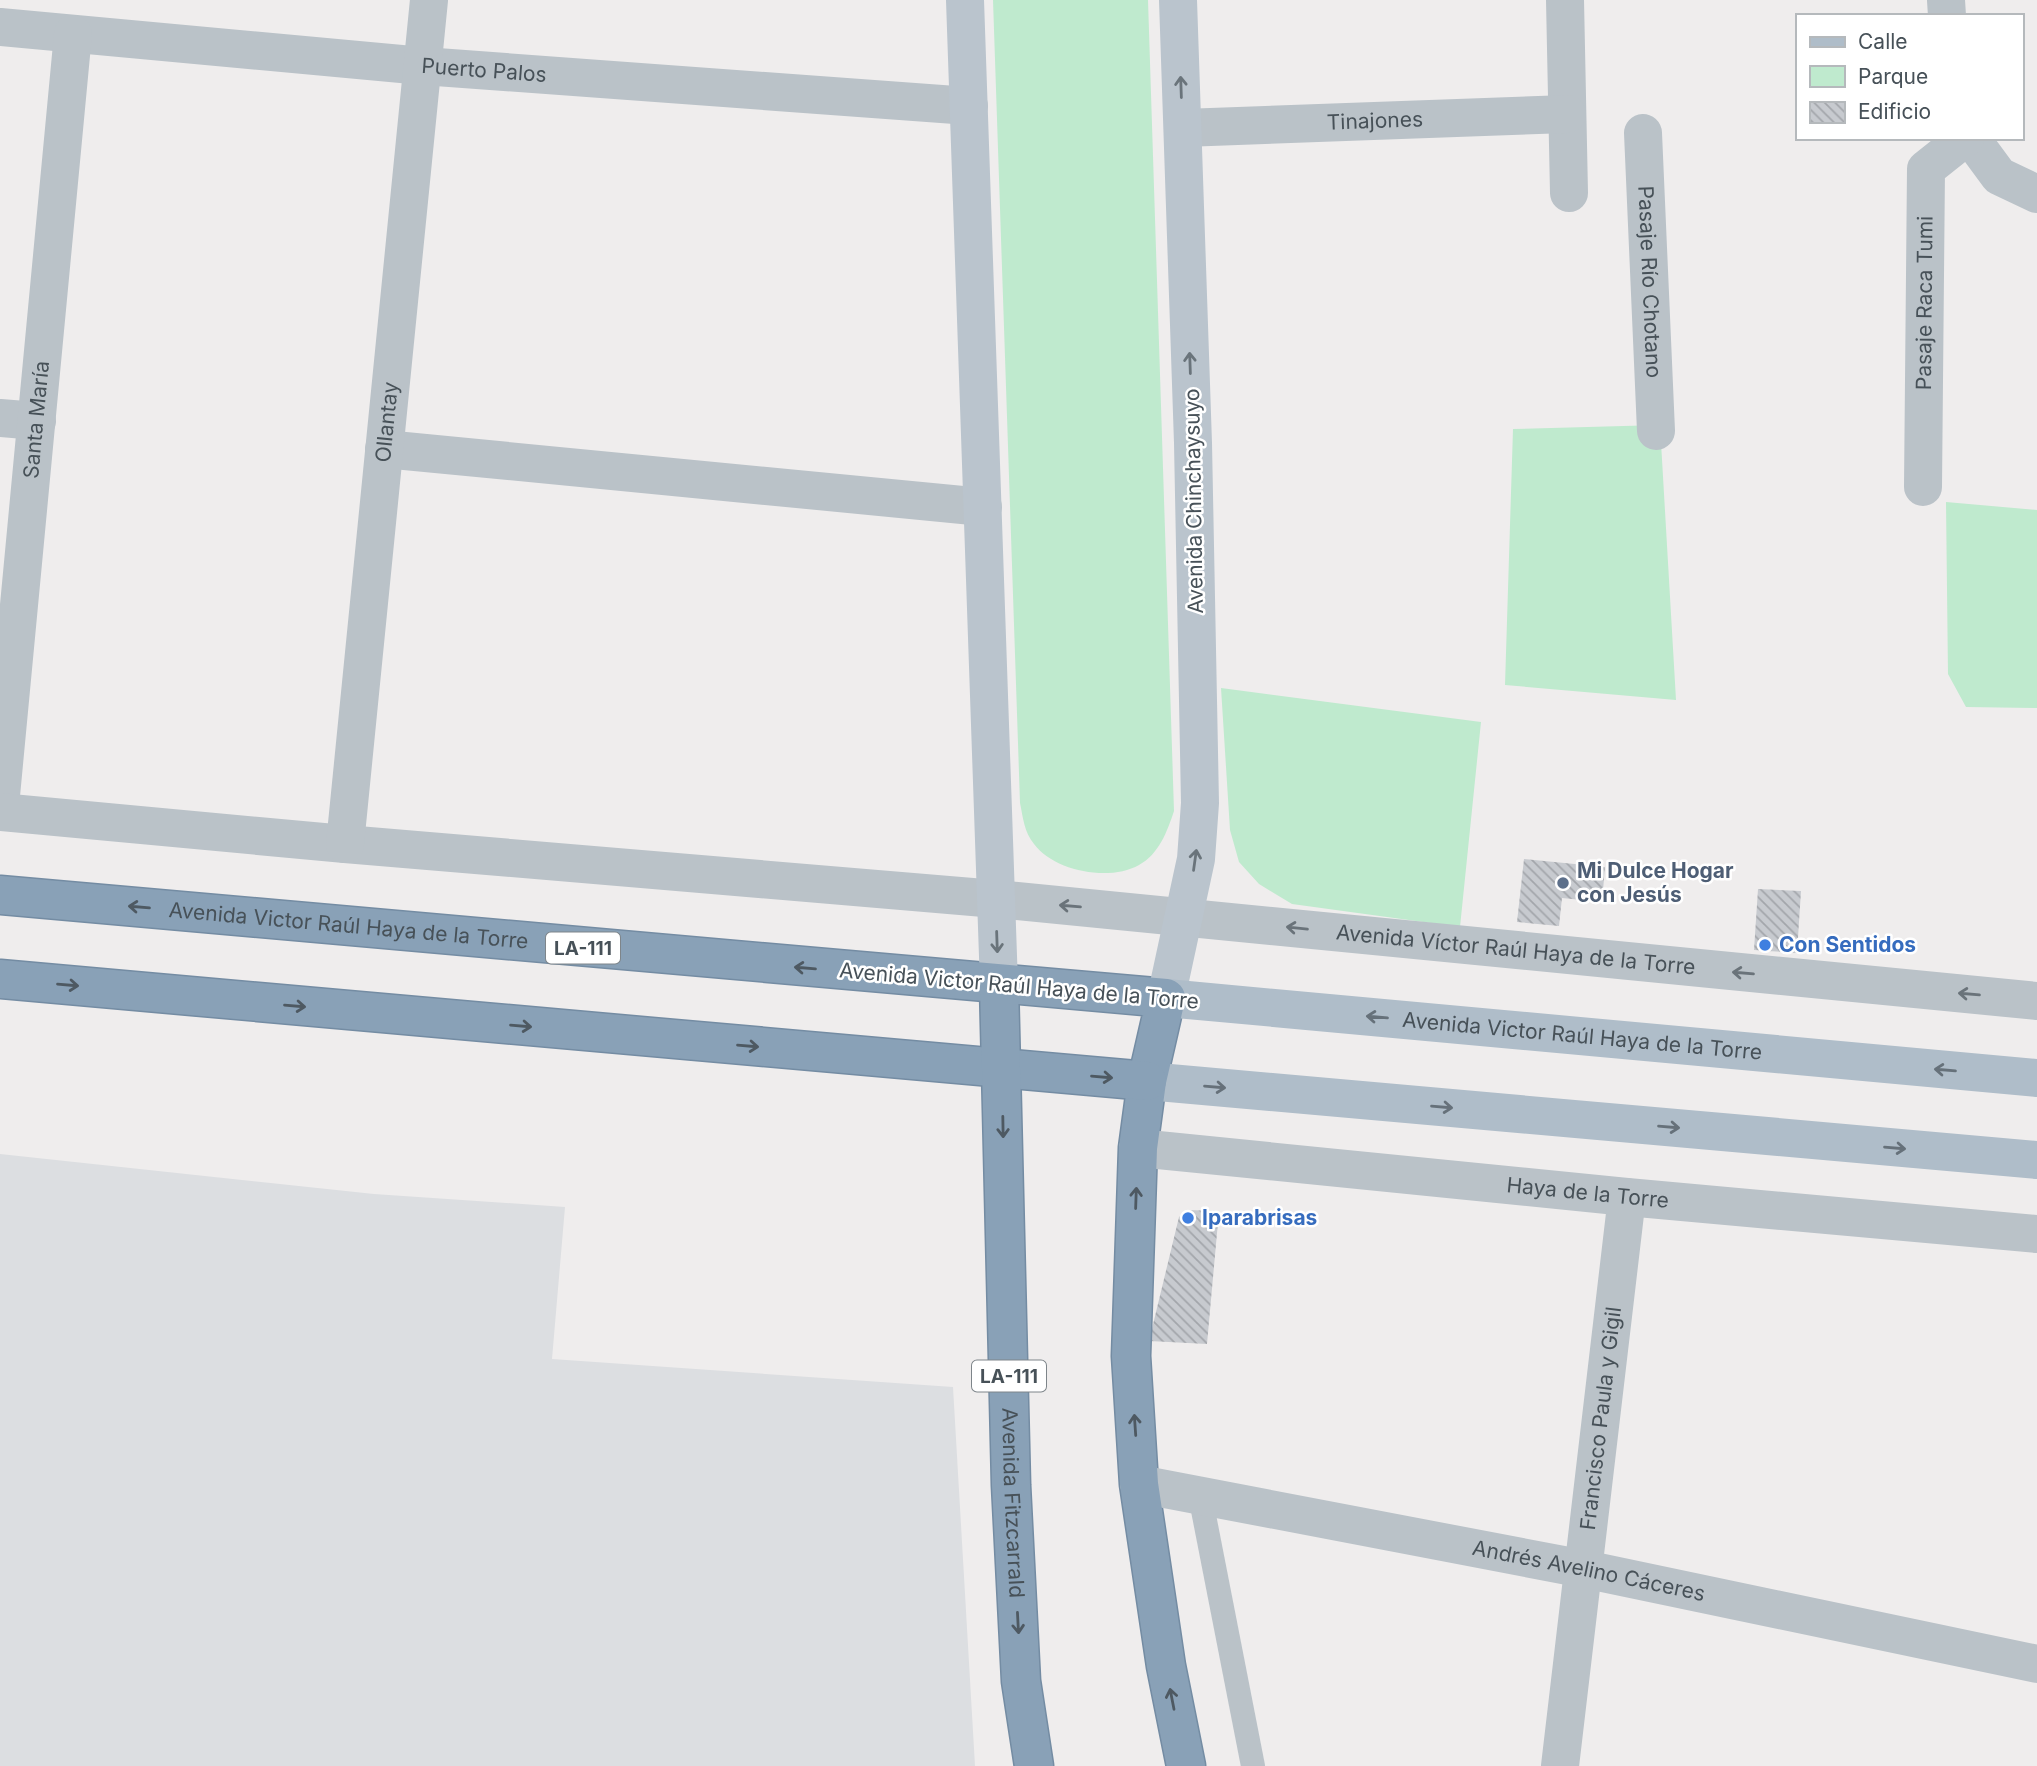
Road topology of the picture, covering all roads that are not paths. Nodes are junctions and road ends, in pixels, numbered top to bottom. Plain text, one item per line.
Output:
1 (429, 0) edge
2 (965, 0) edge
3 (1178, 0) edge
4 (1565, 0) edge
5 (0, 27) edge
6 (73, 34) junction
7 (423, 66) junction
8 (969, 106) junction
9 (1567, 114) junction
10 (1183, 128) junction
11 (1643, 133) dead end
12 (1962, 140) edge
13 (1972, 140) edge
14 (1569, 193) dead end
15 (2037, 194) edge
16 (18, 420) edge
17 (1656, 431) dead end
18 (384, 449) junction
19 (1923, 486) dead end
20 (984, 507) junction
21 (0, 806) edge
22 (0, 812) edge
23 (345, 844) junction
24 (0, 895) edge
25 (996, 899) junction
26 (1185, 917) junction
27 (0, 979) edge
28 (999, 985) junction
29 (1166, 998) junction
30 (2037, 1001) edge
31 (1001, 1069) junction
32 (2037, 1078) edge
33 (1147, 1081) junction
34 (1138, 1148) junction
35 (2037, 1160) edge
36 (1627, 1197) junction
37 (2037, 1234) edge
38 (1139, 1484) junction
39 (1200, 1495) junction
40 (1584, 1569) junction
41 (2037, 1664) edge
42 (1034, 1766) edge
43 (1186, 1766) edge
44 (1253, 1766) edge
45 (1560, 1766) edge

1 - 7 street, Ollantay
2 - 8 street
10 -> 3 street, Avenida Chinchaysuyo
4 - 9 street
5 - 6 street, Puerto Palos
6 - 7 street, Puerto Palos
6 - 16 street, Santa María
7 - 8 street, Puerto Palos
7 - 18 street, Ollantay
8 - 20 street
9 - 10 street, Tinajones
9 - 14 street
26 -> 10 street, Avenida Chinchaysuyo
11 - 17 street, Pasaje Río Chotano
12 - 19 street, Pasaje Raca Tumi
13 - 15 street
16 - 21 street, Santa María
18 - 20 street
18 - 23 street, Ollantay
20 - 25 street
22 - 23 street, Avenida Víctor Raúl Haya de la Torre
23 - 25 street, Avenida Víctor Raúl Haya de la Torre
28 -> 24 highway, Avenida Victor Raúl Haya de la Torre / LA-111
26 -> 25 street, Avenida Víctor Raúl Haya de la Torre
25 -> 28 street
26 - 29 street, Avenida Chinchaysuyo
30 -> 26 street, Avenida Víctor Raúl Haya de la Torre
27 -> 31 highway
28 - 29 highway, Avenida Victor Raúl Haya de la Torre / LA-111
28 - 31 highway, Avenida Fitzcarrald / LA-111
32 -> 29 main road, Avenida Victor Raúl Haya de la Torre
29 - 33 highway
31 -> 33 highway
31 -> 42 highway, Avenida Fitzcarrald / LA-111
33 - 34 highway
33 -> 35 main road
34 - 36 street, Haya de la Torre
38 -> 34 highway
36 - 37 street, Haya de la Torre
36 - 40 street, Francisco Paula y Gigil
38 - 39 street, Andrés Avelino Cáceres
43 -> 38 highway
39 - 40 street, Andrés Avelino Cáceres
39 - 44 lane
40 - 41 street, Andrés Avelino Cáceres
40 - 45 street, Francisco Paula y Gigil

